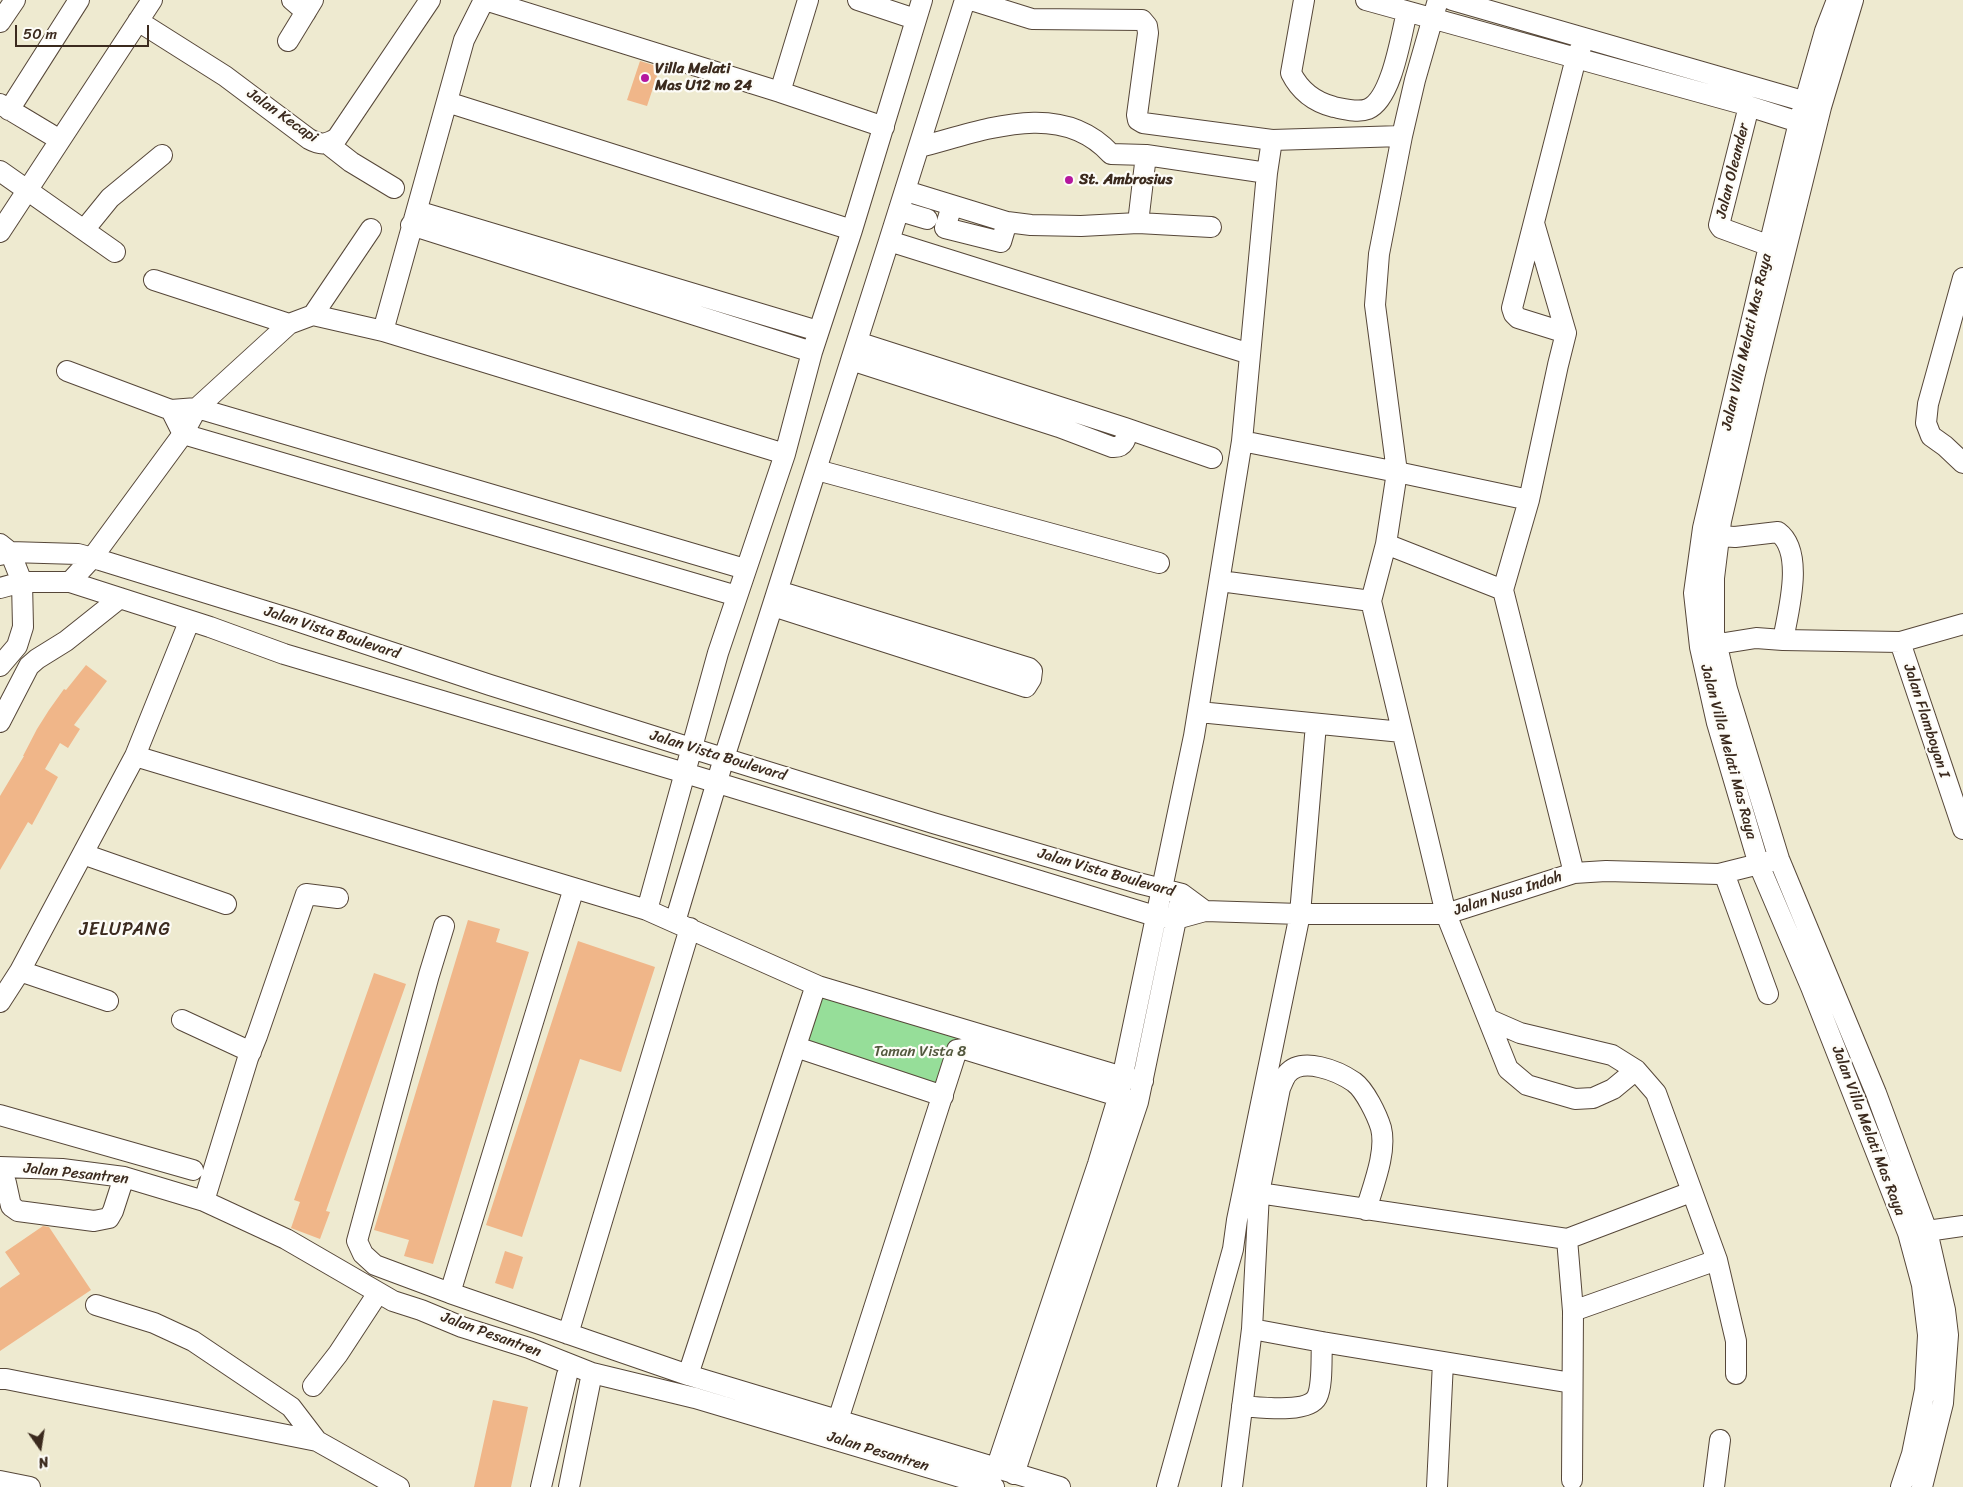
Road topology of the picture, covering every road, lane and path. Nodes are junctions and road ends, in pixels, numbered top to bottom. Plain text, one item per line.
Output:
1 (15, 0) edge
2 (79, 0) edge
3 (152, 0) edge
4 (430, 0) edge
5 (484, 0) edge
6 (808, 0) edge
7 (858, 0) edge
8 (922, 0) edge
9 (965, 0) edge
10 (971, 0) edge
11 (1304, 0) edge
12 (1366, 0) edge
13 (1438, 0) edge
14 (1452, 0) edge
15 (1837, 0) edge
16 (1853, 0) edge
17 (304, 4) edge
18 (1407, 12) junction
19 (915, 19) junction
20 (1434, 20) junction
21 (138, 21) junction
22 (0, 22) edge
23 (1584, 38) junction
24 (288, 41) dead end
25 (1576, 58) junction
26 (780, 92) junction
27 (447, 102) junction
28 (1813, 104) junction
29 (1749, 106) junction
30 (4, 107) edge
31 (1807, 125) junction
32 (884, 127) junction
33 (1402, 136) junction
34 (60, 140) junction
35 (1272, 140) junction
36 (328, 144) junction
37 (920, 147) junction
38 (162, 155) dead end
39 (1146, 155) junction
40 (0, 170) edge
41 (1267, 173) junction
42 (394, 188) dead end
43 (29, 189) junction
44 (906, 191) junction
45 (900, 210) junction
46 (414, 218) junction
47 (927, 218) dead end
48 (1138, 223) junction
49 (1534, 223) junction
50 (1210, 227) dead end
51 (84, 230) junction
52 (371, 230) dead end
53 (852, 230) junction
54 (0, 232) edge
55 (890, 241) junction
56 (1777, 249) junction
57 (115, 252) dead end
58 (1963, 278) edge
59 (154, 280) dead end
60 (312, 315) junction
61 (1957, 320) edge
62 (289, 324) junction
63 (383, 331) junction
64 (818, 331) junction
65 (1566, 333) junction
66 (854, 351) junction
67 (812, 352) junction
68 (1250, 354) junction
69 (67, 371) dead end
70 (197, 408) junction
71 (171, 410) junction
72 (183, 434) junction
73 (1242, 442) junction
74 (1954, 447) edge
75 (785, 454) junction
76 (1212, 458) dead end
77 (1963, 463) edge
78 (390, 465) junction
79 (817, 470) junction
80 (1397, 472) junction
81 (381, 491) junction
82 (1529, 500) junction
83 (564, 516) junction
84 (1719, 536) junction
85 (556, 543) junction
86 (1386, 544) junction
87 (3, 550) edge
88 (92, 558) junction
89 (1159, 563) dead end
90 (745, 569) junction
91 (1220, 581) junction
92 (22, 582) junction
93 (70, 582) junction
94 (0, 588) edge
95 (1503, 590) junction
96 (737, 596) junction
97 (120, 598) junction
98 (775, 599) junction
99 (1371, 601) junction
100 (189, 622) junction
101 (1963, 624) edge
102 (1783, 640) junction
103 (1900, 642) junction
104 (1709, 645) junction
105 (0, 666) edge
106 (1198, 712) junction
107 (0, 722) edge
108 (1316, 724) junction
109 (1402, 732) junction
110 (691, 748) junction
111 (135, 756) junction
112 (724, 758) junction
113 (685, 773) junction
114 (716, 782) junction
115 (1963, 829) edge
116 (83, 854) junction
117 (1779, 859) junction
118 (1759, 865) junction
119 (1574, 873) junction
120 (1724, 873) junction
121 (574, 888) junction
122 (1162, 889) junction
123 (1182, 894) junction
124 (338, 898) dead end
125 (226, 904) dead end
126 (647, 910) junction
127 (1205, 911) junction
128 (1300, 914) junction
129 (1446, 914) junction
130 (1155, 916) junction
131 (1176, 919) junction
132 (682, 925) junction
133 (444, 926) dead end
134 (20, 971) junction
135 (818, 986) junction
136 (1768, 994) dead end
137 (108, 1001) dead end
138 (0, 1002) edge
139 (1488, 1019) junction
140 (182, 1020) dead end
141 (796, 1048) junction
142 (251, 1052) junction
143 (1636, 1070) junction
144 (1123, 1077) junction
145 (1143, 1081) junction
146 (943, 1096) junction
147 (1118, 1098) junction
148 (1138, 1102) junction
149 (0, 1115) edge
150 (0, 1167) edge
151 (193, 1170) dead end
152 (124, 1177) junction
153 (1691, 1192) junction
154 (1259, 1193) junction
155 (204, 1201) junction
156 (1366, 1210) junction
157 (1963, 1226) edge
158 (1927, 1231) junction
159 (1567, 1239) junction
160 (1716, 1260) junction
161 (378, 1293) junction
162 (450, 1293) junction
163 (96, 1305) dead end
164 (1573, 1311) junction
165 (1252, 1329) junction
166 (568, 1334) junction
167 (1946, 1335) edge
168 (1322, 1342) junction
169 (1443, 1362) junction
170 (592, 1373) junction
171 (1736, 1374) dead end
172 (567, 1375) dead end
173 (688, 1375) junction
174 (0, 1379) edge
175 (1572, 1383) junction
176 (313, 1386) dead end
177 (1242, 1406) junction
178 (838, 1420) junction
179 (1720, 1440) dead end
180 (318, 1441) junction
181 (1002, 1477) edge
182 (1572, 1480) dead end
183 (0, 1481) edge
184 (30, 1487) edge
185 (399, 1487) edge
186 (541, 1487) edge
187 (569, 1487) edge
188 (1060, 1487) edge
189 (1167, 1487) edge
190 (1232, 1487) edge
191 (1437, 1487) edge
192 (1714, 1487) edge
193 (1901, 1487) edge
194 (1922, 1487) edge

1 - 22 street
2 - 30 street
3 - 21 street
4 - 36 street, Jalan Kecapi
5 - 26 street
5 - 27 street
6 - 26 street
7 - 19 street
8 - 19 street
9 - 37 street
10 - 35 street
11 - 18 street
12 - 18 street
13 - 20 street
14 - 23 street
15 - 28 street, Jalan Villa Melati Mas Raya
16 - 28 street, Jalan Villa Melati Mas Raya
17 - 24 street
18 - 20 street
19 - 32 street
20 - 25 street
20 - 33 street
21 - 34 street
21 - 36 street, Jalan Kecapi
23 - 25 street
23 - 28 street
25 - 29 street
25 - 49 street
26 - 32 street
27 - 46 street
27 - 53 street
28 - 31 street, Jalan Villa Melati Mas Raya
29 - 31 street
29 - 56 street, Jalan Oleander
30 - 34 street
31 - 56 street, Jalan Villa Melati Mas Raya
32 - 53 street
33 - 35 street
33 - 80 street
34 - 43 street
35 - 41 street
36 - 42 street
37 - 39 street
37 - 44 street
38 - 51 street
39 - 41 street
39 - 48 street
40 - 43 street
41 - 68 street
43 - 51 street
43 - 54 street
44 - 45 street
44 - 48 street
45 - 47 street
45 - 55 street
46 - 63 street
46 - 64 street
46 - 67 street
48 - 50 street
49 - 65 street
49 - 65 street
51 - 57 street
52 - 60 street
53 - 64 street
55 - 66 street
55 - 68 street
56 - 84 street, Jalan Villa Melati Mas Raya
56 - 104 street, Jalan Villa Melati Mas Raya
58 - 61 street
59 - 62 street
60 - 62 street
60 - 63 street
61 - 74 street
62 - 70 street
63 - 75 street
64 - 67 street
65 - 82 street
66 - 76 street
66 - 79 street
67 - 75 street
68 - 73 street
69 - 71 street
70 - 71 street
70 - 72 street
70 - 78 street
71 - 72 street
72 - 81 street
72 - 88 street
73 - 80 street
73 - 91 street
74 - 77 street
75 - 90 street
78 - 81 street
78 - 83 street
79 - 89 street
79 - 98 street
80 - 82 street
80 - 86 street
81 - 85 street
82 - 95 street
83 - 85 street
83 - 90 street
84 - 102 street
84 - 104 street, Jalan Villa Melati Mas Raya
85 - 96 street
86 - 95 street
86 - 99 street
87 - 88 street, Jalan Vista Boulevard
87 - 92 street
88 - 93 street
88 - 110 street, Jalan Vista Boulevard
90 - 96 street
91 - 99 street
91 - 106 street
92 - 93 street, Jalan Vista Boulevard
92 - 94 street, Jalan Vista Boulevard
92 - 105 street
93 - 97 street, Jalan Vista Boulevard
95 - 119 street
96 - 110 street
97 - 100 street, Jalan Vista Boulevard
97 - 107 street
98 - 98 street
98 - 112 street
99 - 109 street
100 - 111 street
100 - 113 street, Jalan Vista Boulevard
101 - 103 street
102 - 103 street
102 - 104 street
103 - 115 street, Jalan Flamboyan I
104 - 117 street, Jalan Villa Melati Mas Raya
104 - 118 street, Jalan Villa Melati Mas Raya
106 - 108 street
106 - 122 street
108 - 109 street
108 - 128 street
109 - 129 street
110 - 112 street, Jalan Vista Boulevard
110 - 113 street
111 - 116 street
111 - 121 street
112 - 114 street
112 - 122 street, Jalan Vista Boulevard
113 - 114 street, Jalan Vista Boulevard
113 - 126 street
114 - 130 street, Jalan Vista Boulevard
114 - 132 street
116 - 125 street
116 - 134 street
117 - 118 street, Jalan Nusa Indah
117 - 158 street, Jalan Villa Melati Mas Raya
118 - 120 street, Jalan Nusa Indah
118 - 167 street, Jalan Villa Melati Mas Raya
119 - 120 street, Jalan Nusa Indah
119 - 129 street, Jalan Nusa Indah
120 - 136 street
121 - 126 street
121 - 162 street
122 - 123 street, Jalan Vista Boulevard
122 - 130 street
123 - 127 street, Jalan Vista Boulevard
123 - 131 street
124 - 142 street
126 - 132 street
127 - 128 street, Jalan Nusa Indah
127 - 131 street, Jalan Vista Boulevard
128 - 129 street, Jalan Nusa Indah
128 - 189 street
129 - 139 street
130 - 131 street, Jalan Vista Boulevard
130 - 144 street
131 - 145 street
132 - 135 street
132 - 166 street
133 - 162 street
134 - 137 street
134 - 138 street
135 - 141 street
135 - 144 street
139 - 143 street
139 - 143 street
140 - 142 street
141 - 146 street
141 - 173 street
142 - 155 street
143 - 153 street
144 - 145 street
144 - 147 street
145 - 148 street
146 - 147 street
146 - 178 street
147 - 148 street
147 - 181 street
148 - 181 street
149 - 151 street
150 - 152 street, Jalan Pesantren
150 - 152 street
152 - 155 street, Jalan Pesantren
153 - 159 street
153 - 160 street
154 - 156 street
154 - 156 street
154 - 165 street
155 - 161 street, Jalan Pesantren
156 - 159 street
157 - 158 street
158 - 167 street, Jalan Villa Melati Mas Raya
159 - 164 street
160 - 164 street
160 - 171 street
161 - 170 street, Jalan Pesantren
161 - 176 street
162 - 166 street
163 - 180 street
164 - 175 street
165 - 168 street
165 - 177 street
166 - 173 street
167 - 193 street, Jalan Villa Melati Mas Raya
167 - 194 street, Jalan Villa Melati Mas Raya
168 - 169 street
168 - 177 street
169 - 175 street
169 - 191 street
170 - 181 street, Jalan Pesantren
170 - 187 street
172 - 186 street
173 - 178 street
174 - 180 street
175 - 182 street
177 - 190 street
178 - 181 street
179 - 192 street
180 - 185 street
181 - 188 street
183 - 184 street

